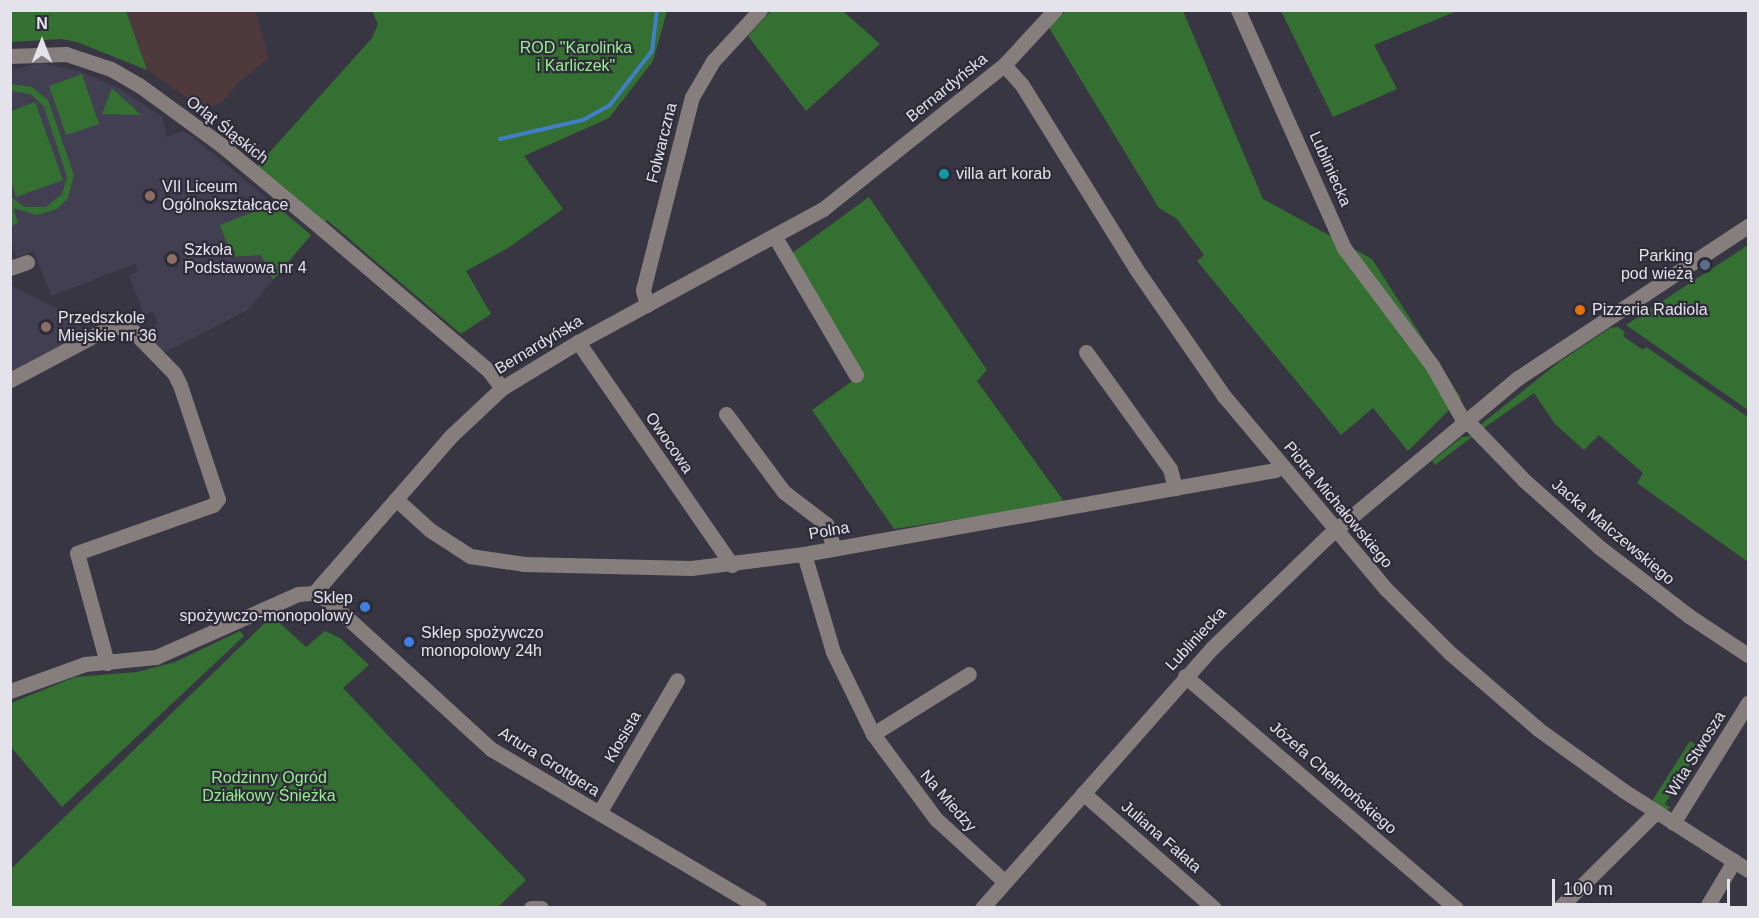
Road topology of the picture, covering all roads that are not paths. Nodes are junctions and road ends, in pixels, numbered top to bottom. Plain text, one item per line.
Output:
1 (760, 10) edge
2 (1055, 10) edge
3 (1238, 10) edge
4 (10, 56) edge
5 (1004, 65) junction
6 (1749, 226) edge
7 (775, 237) junction
8 (27, 262) dead end
9 (10, 268) edge
10 (647, 305) junction
11 (578, 342) junction
12 (1086, 352) dead end
13 (856, 375) dead end
14 (10, 380) edge
15 (502, 388) junction
16 (726, 414) dead end
17 (1465, 421) junction
18 (1280, 465) junction
19 (1175, 488) junction
20 (397, 500) junction
21 (1335, 530) junction
22 (834, 549) junction
23 (804, 554) junction
24 (732, 565) junction
25 (314, 593) junction
26 (1749, 655) edge
27 (107, 663) junction
28 (969, 674) dead end
29 (1185, 676) junction
30 (677, 680) dead end
31 (10, 691) edge
32 (1749, 704) edge
33 (873, 734) junction
34 (1083, 793) junction
35 (1656, 812) junction
36 (599, 813) junction
37 (1673, 823) junction
38 (1734, 861) junction
39 (1749, 870) edge
40 (1005, 882) junction
41 (531, 908) edge
42 (541, 908) edge
43 (760, 908) edge
44 (982, 908) edge
45 (1215, 908) edge
46 (1456, 908) edge
47 (1559, 908) edge
48 (1706, 908) edge

1 - 10 street, Folwarczna
2 - 5 street, Bernardyńska
3 - 17 street, Lubliniecka
4 - 15 street, Orląt Śląskich
5 - 7 street, Bernardyńska
5 - 18 street, Piotra Michałowskiego
6 - 17 street, Lubliniecka
7 - 10 street, Bernardyńska
7 - 13 street
8 - 9 street
10 - 11 street, Bernardyńska
11 - 15 street, Bernardyńska
11 - 24 street, Owocowa
12 - 19 street
14 - 27 street
15 - 20 street, Bernardyńska
16 - 22 street
17 - 21 street, Lubliniecka
17 - 26 street, Jacka Malczewskiego
18 - 19 street, Polna
18 - 21 street, Piotra Michałowskiego
19 - 22 street, Polna
20 - 24 street, Polna
20 - 25 street, Bernardyńska
21 - 29 street, Lubliniecka
21 - 35 street, Piotra Michałowskiego
22 - 23 street, Polna
23 - 24 street, Polna
23 - 33 street, Na Miedzy
25 - 27 street
25 - 36 street, Artura Grottgera
27 - 31 street
28 - 33 street
29 - 34 street, Lubliniecka
29 - 46 street, Józefa Chełmońskiego
30 - 36 street, Kłosista
32 - 37 street, Wita Stwosza
33 - 40 street, Na Miedzy
34 - 40 street, Lubliniecka
34 - 45 street, Juliana Fałata
35 - 37 street, Piotra Michałowskiego
35 - 47 street, Wita Stwosza
36 - 43 street, Artura Grottgera
37 - 38 street, Piotra Michałowskiego
38 - 39 street, Piotra Michałowskiego
38 - 48 street
40 - 44 street, Lubliniecka
41 - 42 street

